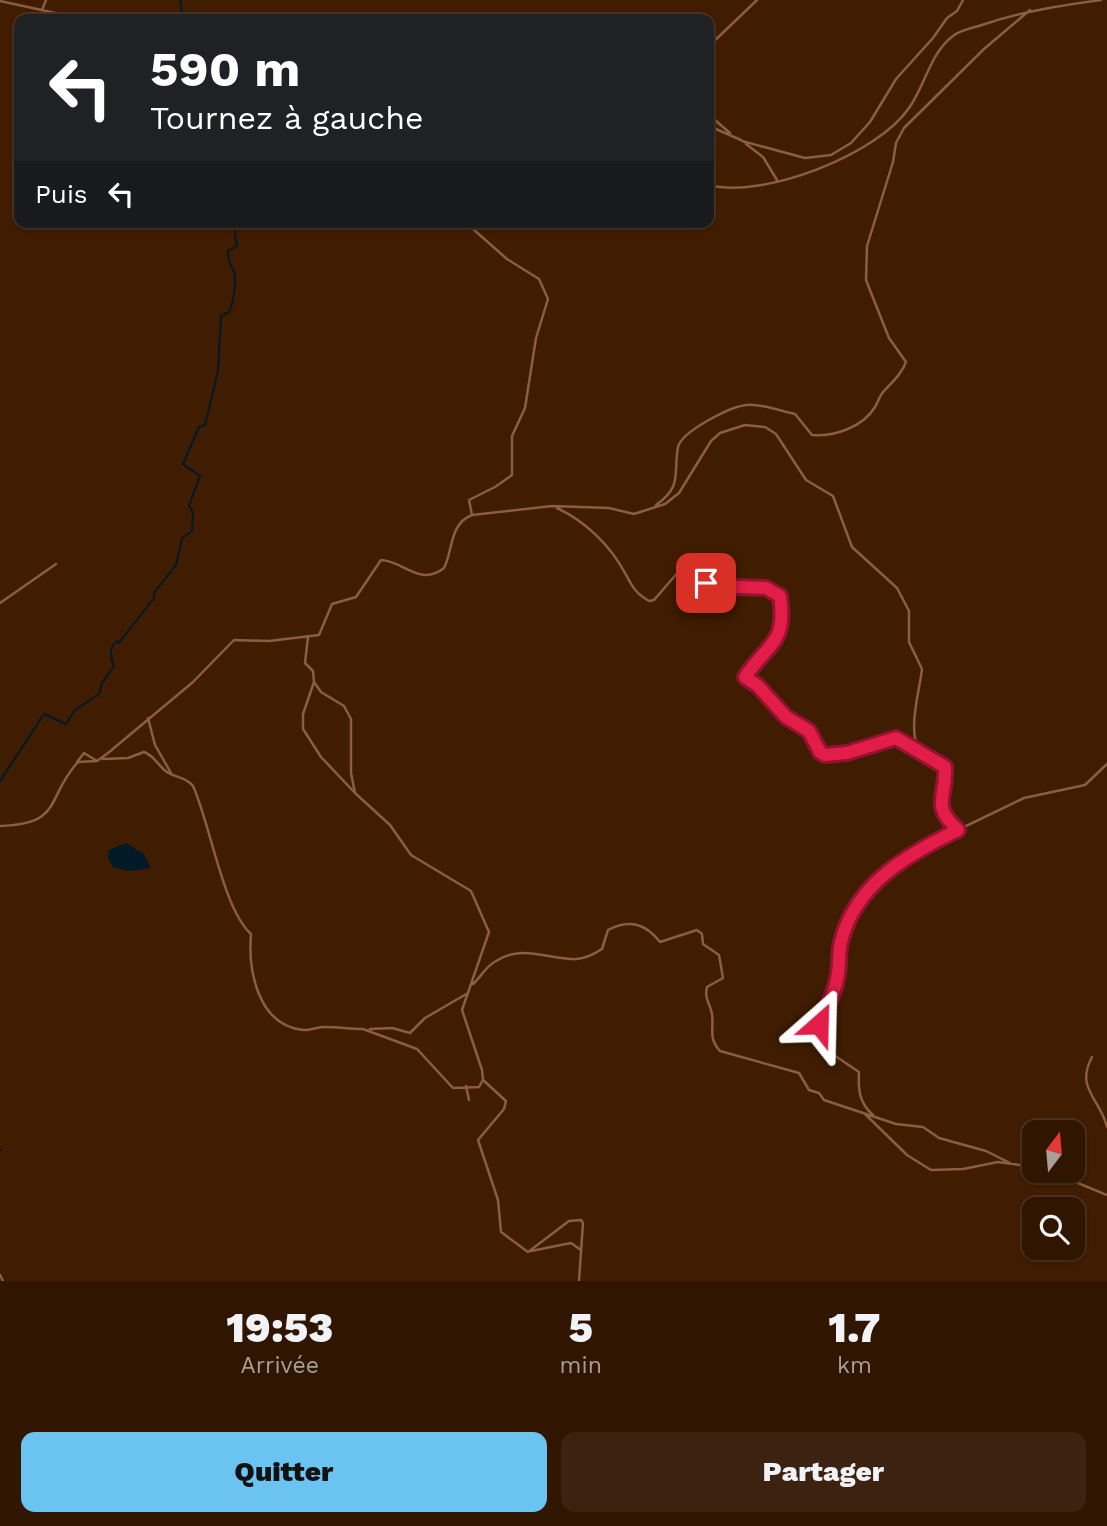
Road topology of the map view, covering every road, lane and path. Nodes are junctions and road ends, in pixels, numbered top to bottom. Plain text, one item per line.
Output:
1 (46, 0) edge
2 (757, 0) edge
3 (963, 0) edge
4 (1101, 0) edge
5 (0, 1) edge
6 (42, 10) junction
7 (1030, 10) junction
8 (60, 14) edge
9 (714, 41) edge
10 (714, 119) edge
11 (714, 128) edge
12 (734, 136) junction
13 (742, 141) junction
14 (777, 180) junction
15 (714, 186) edge
16 (472, 228) edge
17 (552, 506) junction
18 (653, 508) junction
19 (472, 515) junction
20 (56, 564) dead end
21 (0, 603) edge
22 (308, 637) junction
23 (314, 682) junction
24 (148, 718) junction
25 (919, 750) junction
26 (98, 761) junction
27 (1107, 764) edge
28 (75, 765) junction
29 (172, 774) junction
30 (355, 793) junction
31 (0, 826) edge
32 (958, 830) junction
33 (473, 984) junction
34 (470, 991) junction
35 (363, 1029) junction
36 (1092, 1057) dead end
37 (484, 1080) junction
38 (467, 1086) junction
39 (469, 1100) dead end
40 (862, 1112) junction
41 (877, 1117) junction
42 (1107, 1128) edge
43 (1010, 1163) junction
44 (1022, 1165) edge
45 (1078, 1183) edge
46 (1107, 1195) edge
47 (581, 1250) junction
48 (528, 1252) junction
49 (0, 1275) edge
50 (3, 1281) edge
51 (579, 1281) edge

1 - 6 street
2 - 9 street
3 - 13 street
4 - 7 street
5 - 6 street
6 - 8 street
7 - 14 street
7 - 18 street
10 - 12 street
11 - 12 street
12 - 13 street
13 - 14 street
14 - 15 street
16 - 19 street
17 - 18 street
17 - 19 street
17 - 25 street
18 - 25 street
19 - 22 street
20 - 21 street
22 - 23 street
22 - 24 street
23 - 30 street
23 - 30 street
24 - 26 street
24 - 29 street
25 - 32 street
26 - 28 street
26 - 28 street
26 - 29 street
27 - 32 street
28 - 31 street
29 - 35 street
30 - 33 street
32 - 41 street
33 - 34 street
33 - 40 street
34 - 35 street
34 - 37 street
35 - 38 street
36 - 42 street
37 - 38 street
37 - 48 street
38 - 39 street
40 - 41 street
40 - 43 street
41 - 43 street
43 - 44 street
45 - 46 street
47 - 48 street
47 - 48 street
47 - 51 street
49 - 50 street

